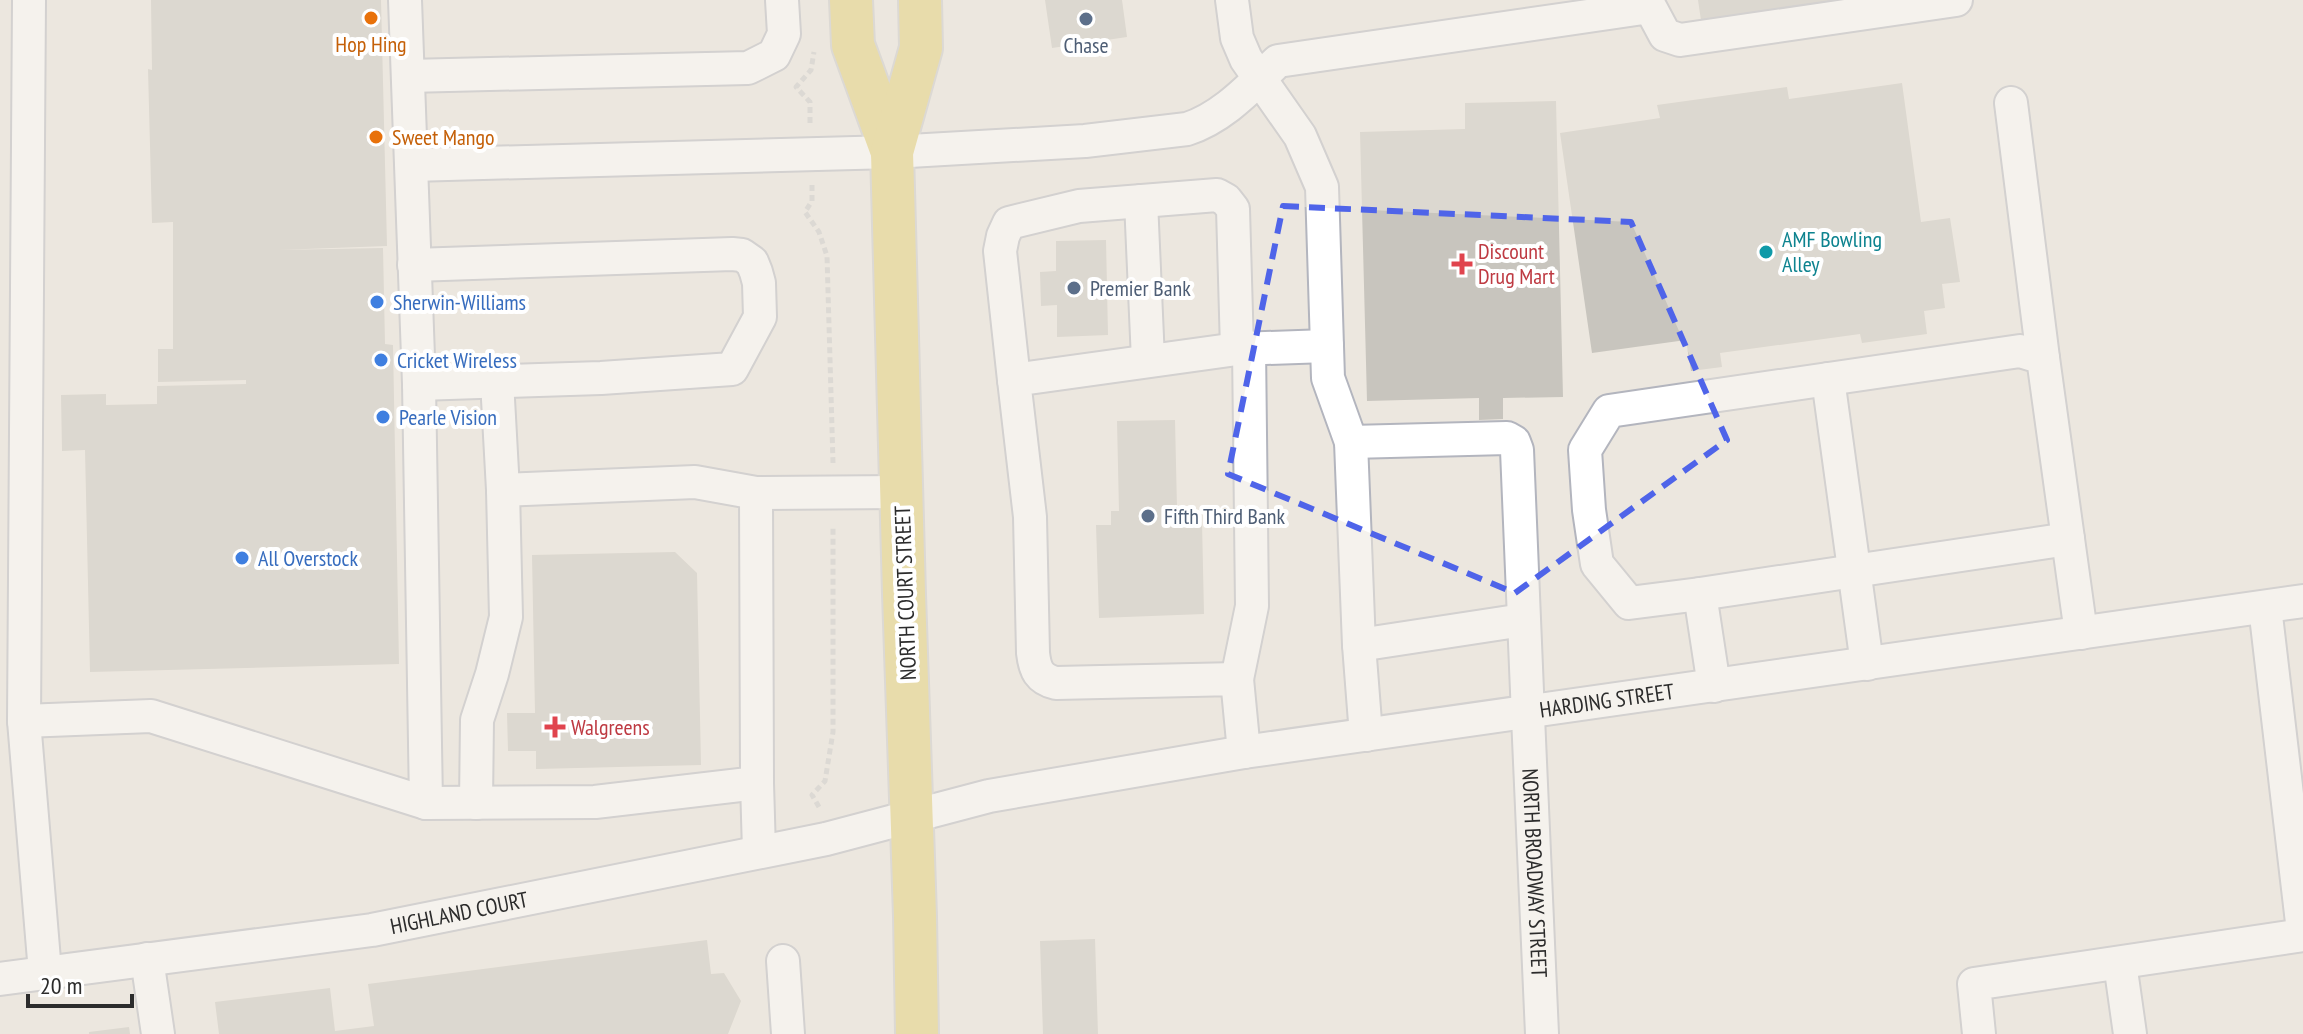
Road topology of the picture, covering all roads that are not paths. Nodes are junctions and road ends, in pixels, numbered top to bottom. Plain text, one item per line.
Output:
1 (29, 0) edge
2 (405, 0) edge
3 (782, 0) edge
4 (851, 0) edge
5 (920, 0) edge
6 (1232, 0) edge
7 (1956, 0) edge
8 (1649, 3) edge
9 (408, 76) junction
10 (1260, 78) junction
11 (2011, 103) dead end
12 (892, 152) junction
13 (412, 165) junction
14 (1141, 201) junction
15 (414, 265) junction
16 (1327, 346) junction
17 (1243, 348) junction
18 (2043, 358) junction
19 (1148, 360) junction
20 (1828, 379) junction
21 (1014, 380) junction
22 (497, 381) junction
23 (419, 384) junction
24 (1351, 442) junction
25 (503, 490) junction
26 (902, 492) junction
27 (756, 493) junction
28 (2068, 539) junction
29 (1854, 571) junction
30 (1700, 594) junction
31 (2303, 601) edge
32 (2265, 607) junction
33 (1523, 620) junction
34 (2081, 633) junction
35 (1359, 645) junction
36 (1867, 664) junction
37 (1237, 679) junction
38 (1714, 686) junction
39 (1529, 712) junction
40 (24, 721) junction
41 (1366, 735) junction
42 (1244, 752) junction
43 (757, 783) junction
44 (426, 803) junction
45 (476, 803) junction
46 (912, 815) junction
47 (759, 851) junction
48 (2303, 933) edge
49 (147, 959) junction
50 (783, 961) dead end
51 (2120, 963) junction
52 (45, 972) junction
53 (0, 980) edge
54 (158, 1034) edge
55 (788, 1034) edge
56 (917, 1034) edge
57 (1542, 1034) edge
58 (1979, 1034) edge
59 (2130, 1034) edge

1 - 40 street
2 - 9 street
3 - 9 street
4 - 12 main road, NORTH COURT STREET
5 - 12 main road, NORTH COURT STREET
6 - 10 street
7 - 8 street
8 - 10 street
9 - 13 street
10 - 12 street
10 - 16 street
11 - 18 street
12 - 13 street
12 - 26 main road, NORTH COURT STREET
13 - 15 street
14 - 17 street
14 - 19 street
14 - 21 street
15 - 22 street
15 - 23 street
16 - 17 street
16 - 24 street
17 - 19 street
17 - 37 street
18 - 20 street
18 - 28 street
19 - 21 street
20 - 29 street
20 - 30 street
21 - 37 street
22 - 23 street
22 - 25 street
23 - 44 street
24 - 33 street, NORTH BROADWAY STREET
24 - 35 street
25 - 27 street
25 - 45 street
26 - 27 street
26 - 46 main road, NORTH COURT STREET
27 - 43 street
28 - 29 street
28 - 34 street
29 - 30 street
29 - 36 street
30 - 38 street
31 - 32 street, HARDING STREET
32 - 34 street, HARDING STREET
32 - 48 street
33 - 35 street
33 - 39 street, NORTH BROADWAY STREET
34 - 36 street, HARDING STREET
35 - 41 street
36 - 38 street, HARDING STREET
37 - 42 street
38 - 39 street, HARDING STREET
39 - 41 street, HARDING STREET
39 - 57 street, NORTH BROADWAY STREET
40 - 44 street
40 - 52 street
41 - 42 street, HARDING STREET
42 - 46 street, HARDING STREET
43 - 45 street
43 - 47 street
44 - 45 street
46 - 47 street, HIGHLAND COURT
46 - 56 main road, NORTH COURT STREET
47 - 49 street, HIGHLAND COURT
48 - 51 street
49 - 52 street, HIGHLAND COURT
49 - 54 street
50 - 55 street
51 - 58 street
51 - 59 street
52 - 53 street, HIGHLAND COURT

